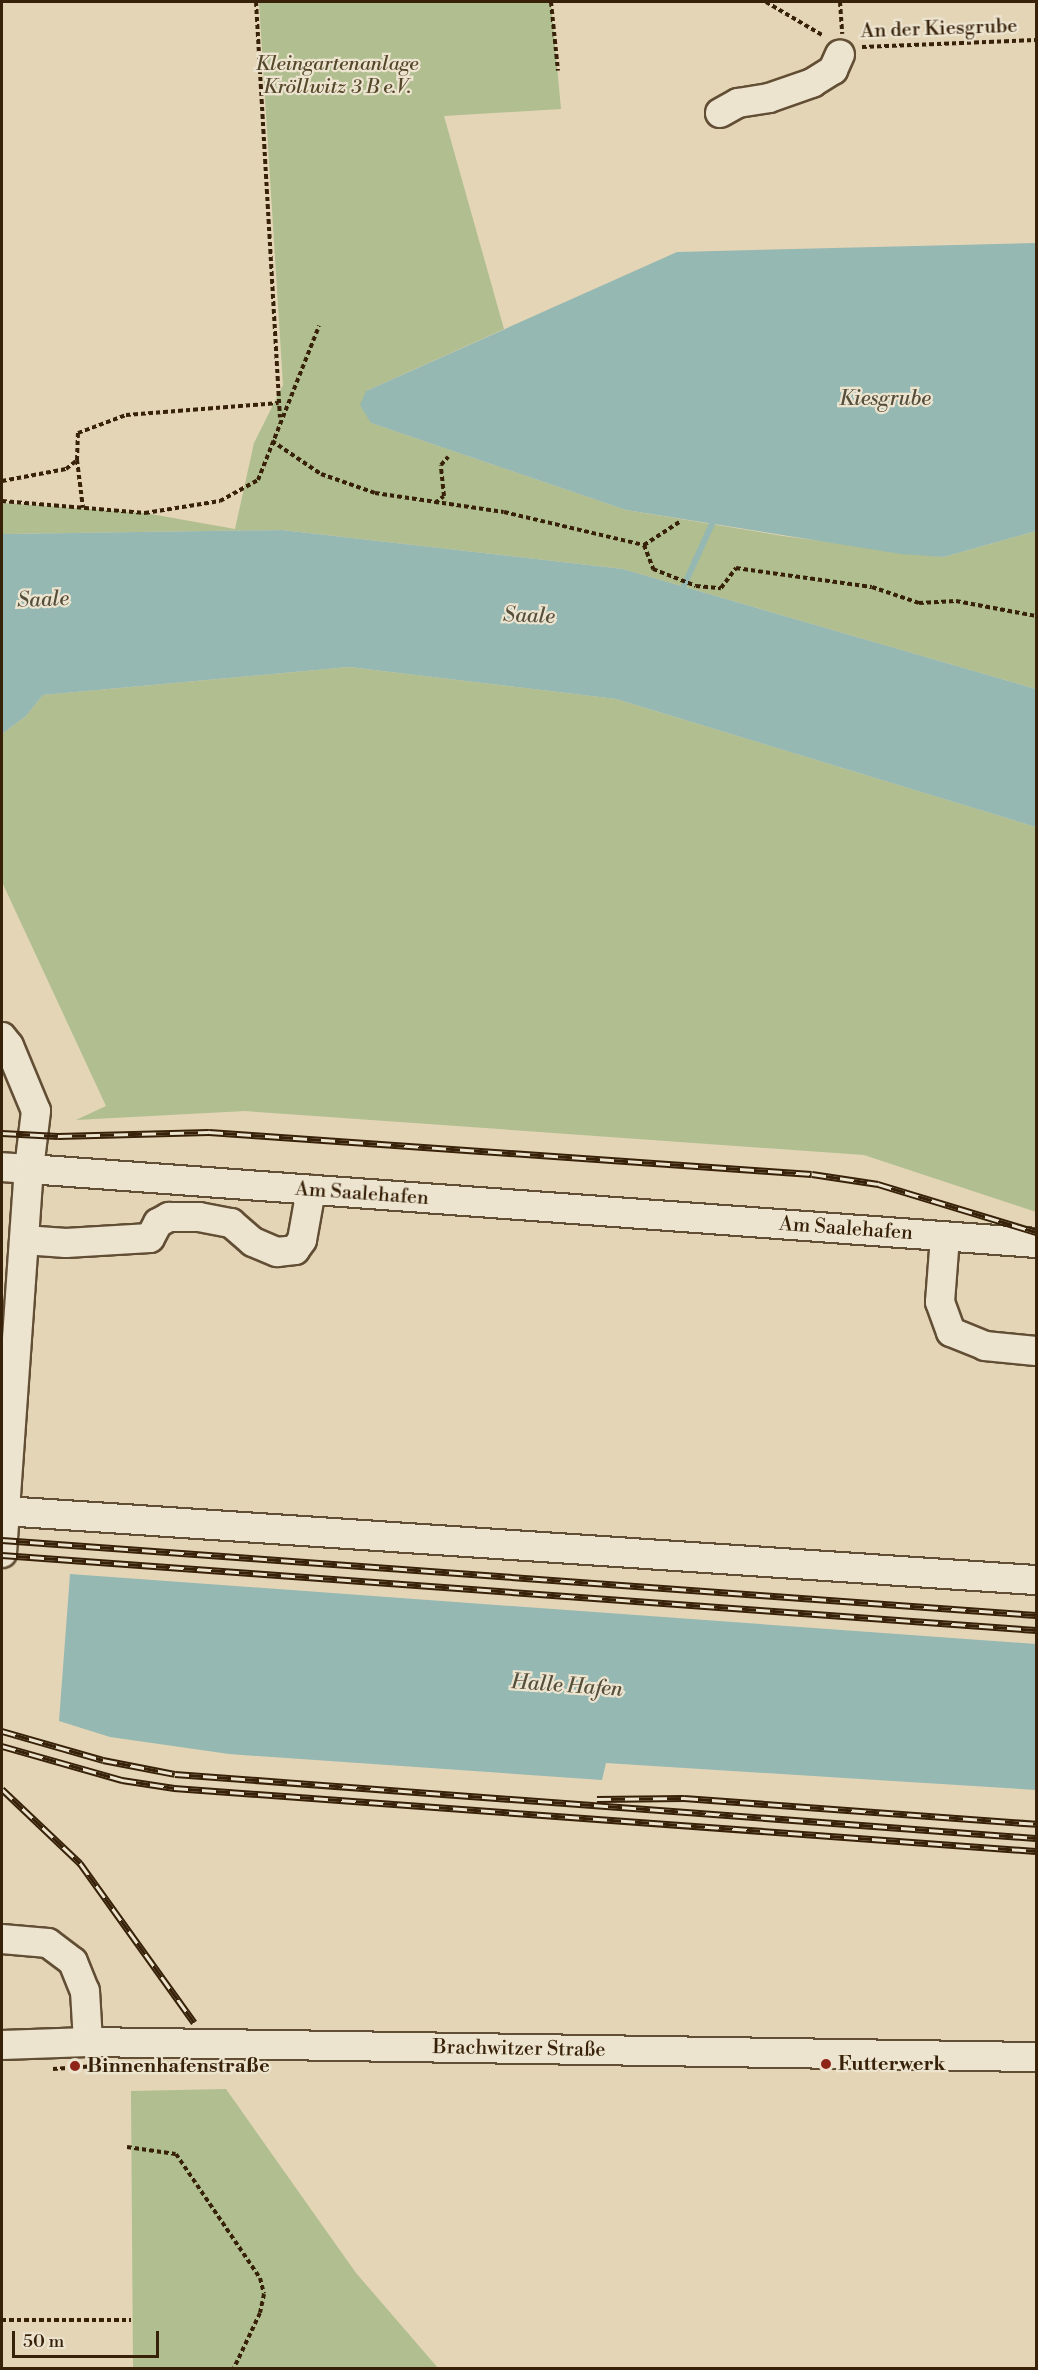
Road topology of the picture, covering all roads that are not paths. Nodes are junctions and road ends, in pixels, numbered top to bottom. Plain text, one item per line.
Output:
1 (843, 45) road end
2 (720, 112) dead end
3 (2, 1037) edge
4 (15, 1168) edge
5 (311, 1190) junction
6 (945, 1237) junction
7 (24, 1240) junction
8 (1036, 1243) edge
9 (1036, 1351) edge
10 (6, 1417) edge
11 (4, 1511) junction
12 (2, 1553) edge
13 (1036, 1580) edge
14 (2, 1938) edge
15 (88, 2042) junction
16 (2, 2045) edge
17 (1036, 2057) edge

1 - 2 street
3 - 4 street
4 - 5 street, Am Saalehafen
4 - 7 street
5 - 6 street, Am Saalehafen
5 - 7 street
6 - 8 street, Am Saalehafen
6 - 9 street
7 - 10 street
10 - 11 street
11 - 12 street
11 - 13 street
14 - 15 street
15 - 16 street, Brachwitzer Straße
15 - 17 street, Brachwitzer Straße

